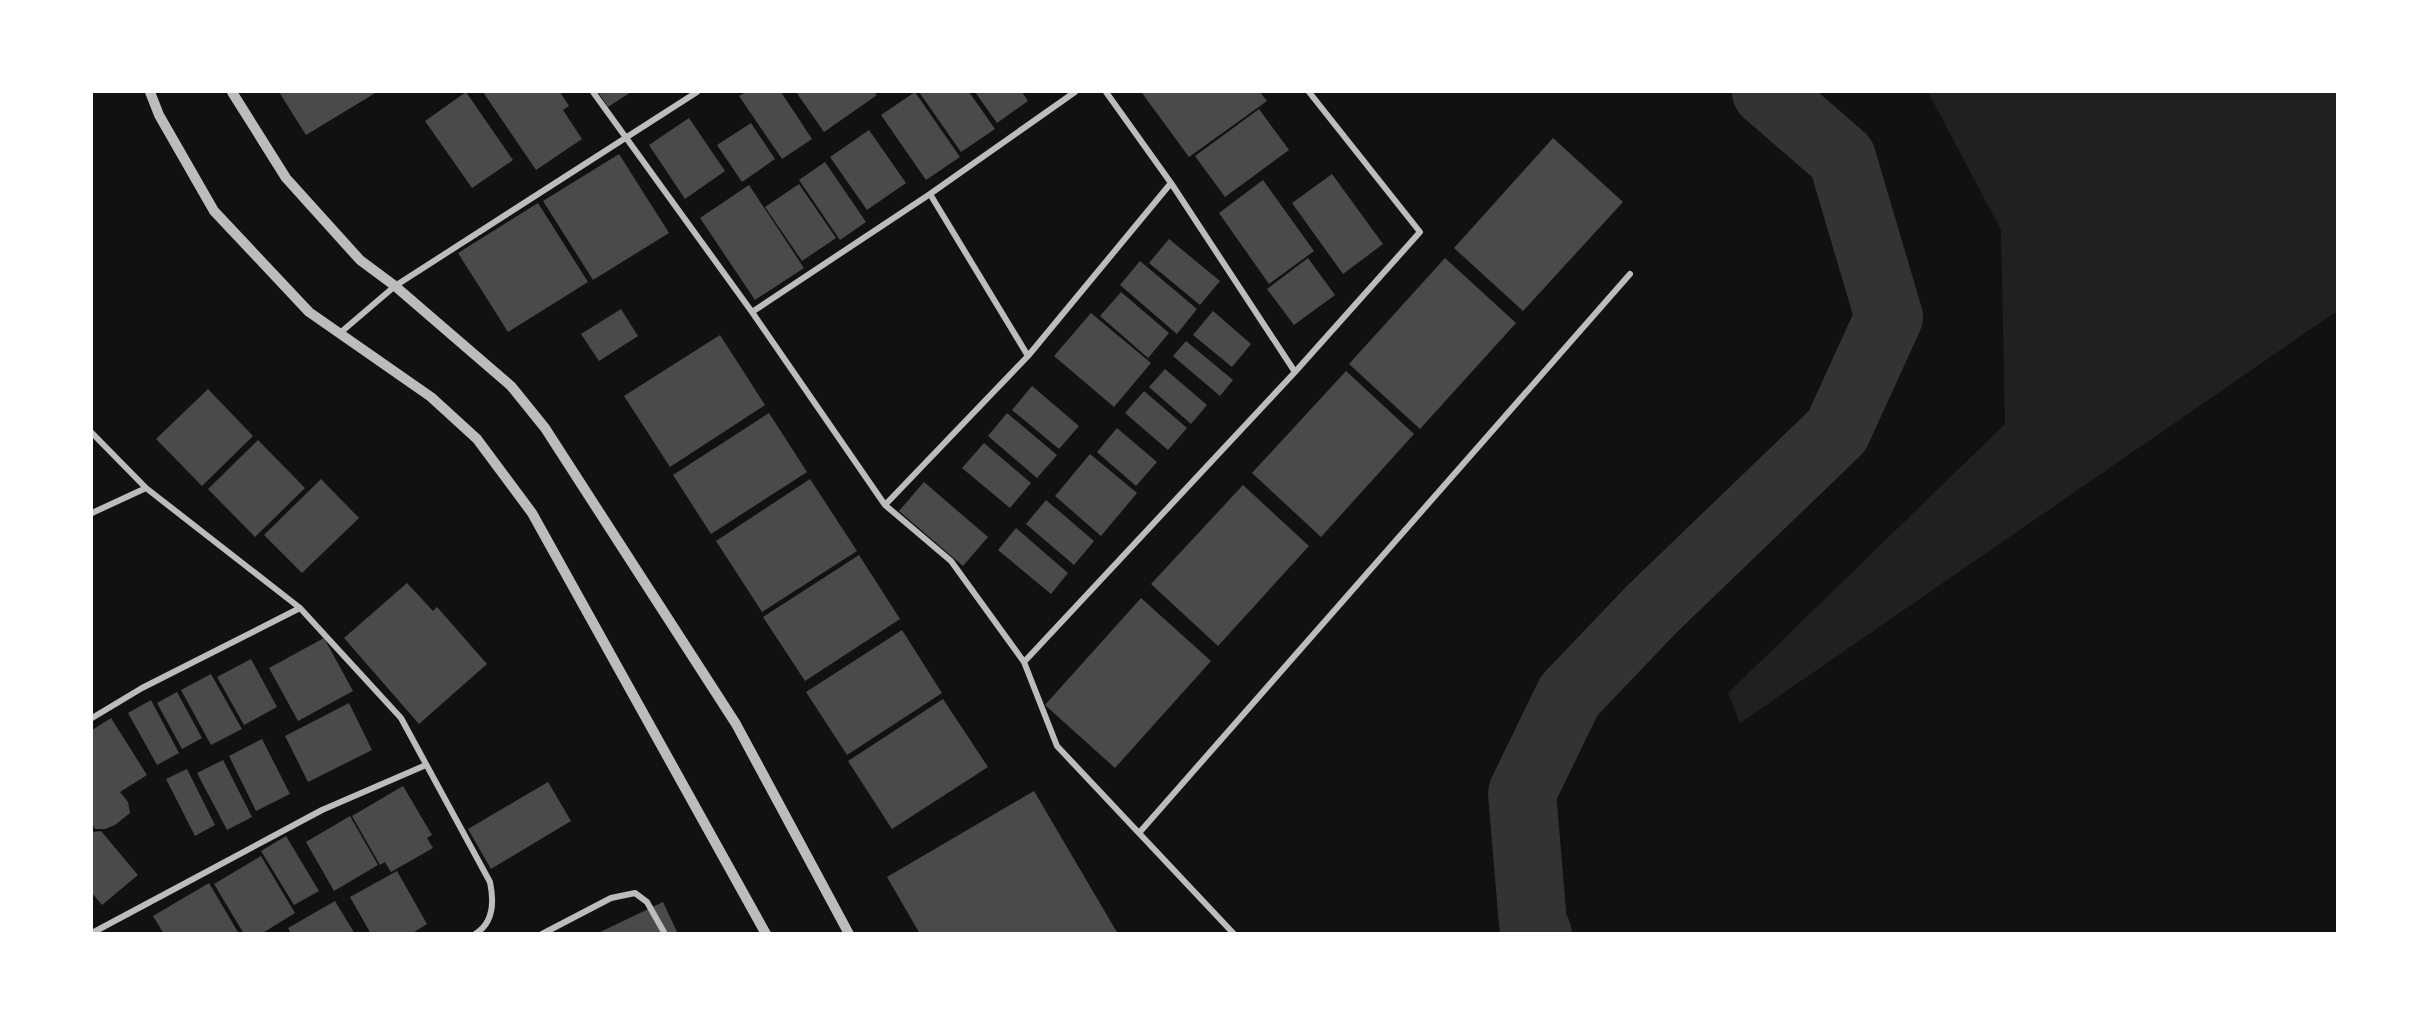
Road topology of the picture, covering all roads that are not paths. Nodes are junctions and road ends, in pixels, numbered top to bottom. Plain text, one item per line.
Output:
1 (150, 92) edge
2 (232, 92) edge
3 (593, 92) edge
4 (697, 92) edge
5 (1075, 92) edge
6 (1106, 92) edge
7 (1309, 92) edge
8 (625, 136) junction
9 (1171, 183) junction
10 (930, 194) junction
11 (1630, 274) dead end
12 (395, 286) junction
13 (752, 312) junction
14 (340, 333) junction
15 (1028, 356) junction
16 (1294, 372) junction
17 (92, 434) edge
18 (146, 488) junction
19 (885, 505) junction
20 (92, 513) edge
21 (300, 608) junction
22 (1024, 662) junction
23 (92, 718) edge
24 (426, 765) junction
25 (1139, 832) junction
26 (92, 933) edge
27 (475, 933) edge
28 (542, 933) edge
29 (664, 933) edge
30 (766, 933) edge
31 (849, 933) edge
32 (1234, 933) edge

1 - 14 street
2 - 12 street
3 - 8 street
4 - 8 street
5 - 10 street
6 - 9 street
7 - 16 street
8 - 12 street
8 - 13 street
9 - 15 street
9 - 16 street
10 - 13 street
10 - 15 street
11 - 25 street
12 - 14 street
12 - 31 street
13 - 19 street
14 - 30 street
15 - 19 street
16 - 22 street
17 - 18 street
18 - 20 street
18 - 21 street
19 - 22 street
21 - 23 street
21 - 24 street
22 - 25 street
24 - 26 street
24 - 27 street
25 - 32 street
28 - 29 street

